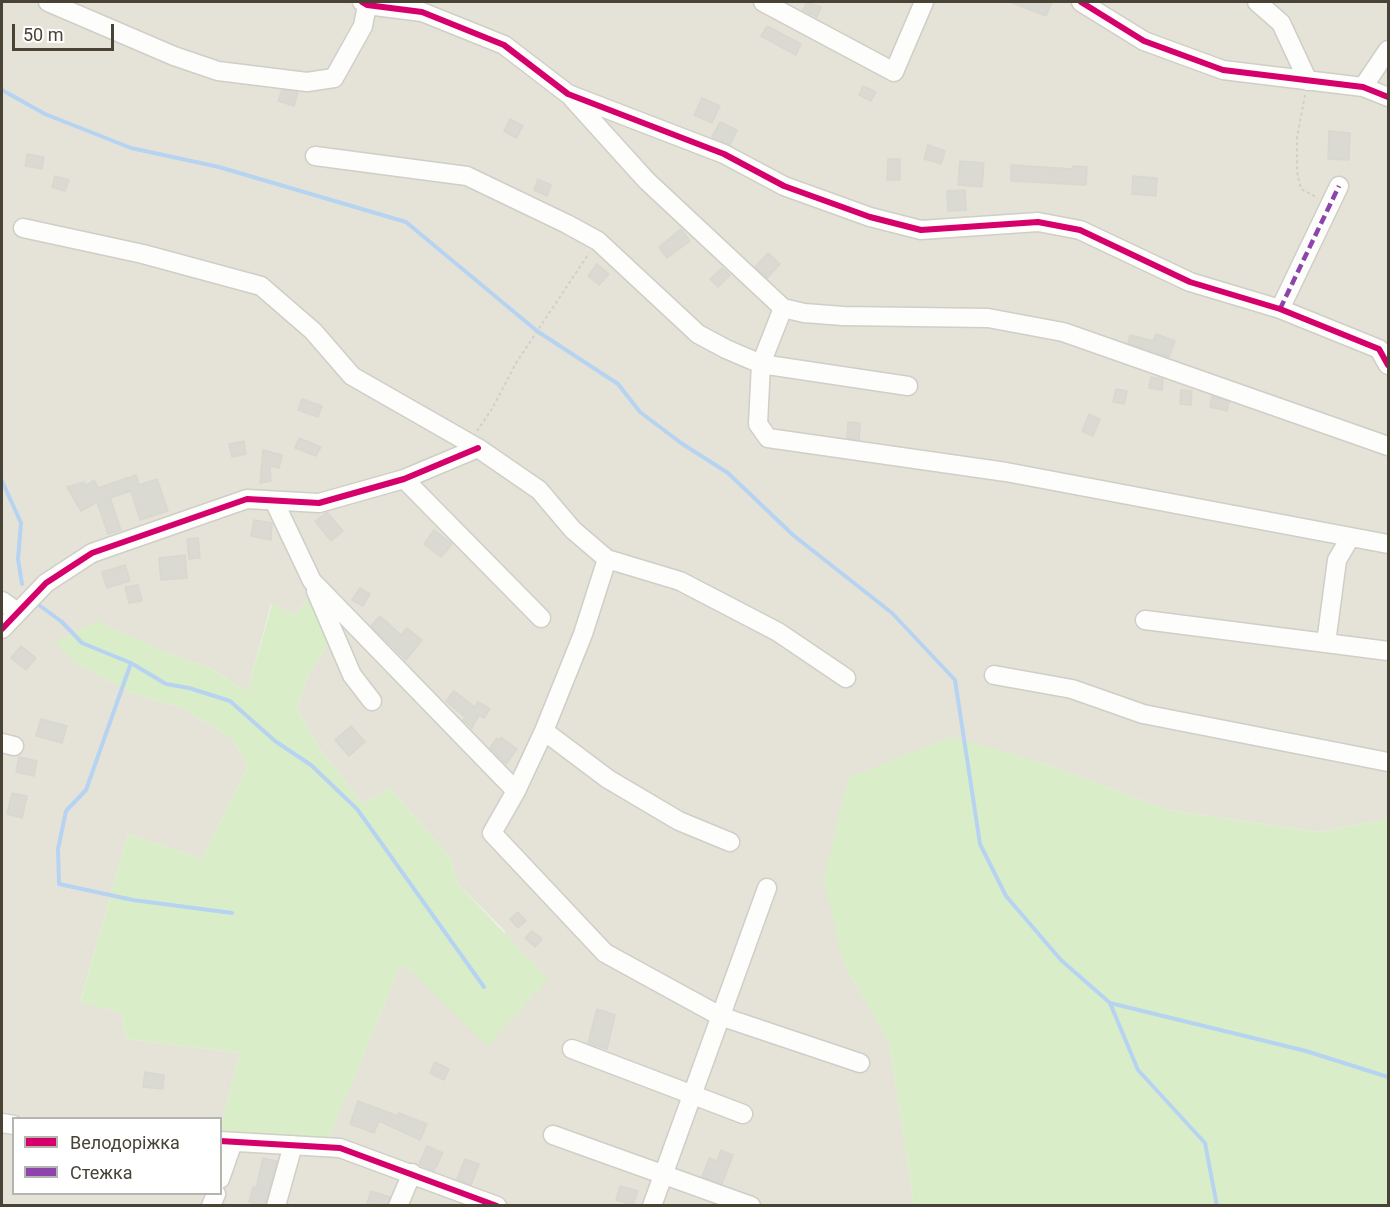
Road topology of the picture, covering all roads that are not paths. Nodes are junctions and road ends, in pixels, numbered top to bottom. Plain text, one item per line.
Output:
1 (48, 2) edge
2 (763, 2) edge
3 (924, 2) edge
4 (1081, 2) edge
5 (1257, 2) edge
6 (364, 4) edge
7 (397, 6) edge
8 (1389, 50) edge
9 (1308, 81) junction
10 (1363, 87) junction
11 (568, 94) junction
12 (1389, 97) edge
13 (315, 156) dead end
14 (1339, 186) dead end
15 (23, 228) dead end
16 (783, 308) junction
17 (1280, 309) junction
18 (761, 363) junction
19 (1389, 365) edge
20 (908, 386) dead end
21 (474, 445) junction
22 (1389, 446) edge
23 (404, 479) junction
24 (274, 501) junction
25 (1350, 538) junction
26 (1389, 544) edge
27 (607, 559) junction
28 (312, 581) junction
29 (9, 606) edge
30 (541, 618) dead end
31 (1145, 620) dead end
32 (2, 629) edge
33 (1326, 643) junction
34 (1389, 651) edge
35 (994, 675) dead end
36 (846, 678) dead end
37 (372, 701) dead end
38 (544, 731) junction
39 (1389, 762) edge
40 (516, 792) junction
41 (730, 842) dead end
42 (767, 888) dead end
43 (720, 1016) junction
44 (572, 1049) dead end
45 (860, 1063) dead end
46 (691, 1093) junction
47 (743, 1114) dead end
48 (553, 1136) dead end
49 (227, 1142) edge
50 (293, 1145) junction
51 (222, 1168) edge
52 (412, 1173) junction
53 (662, 1174) junction
54 (276, 1206) edge
55 (398, 1206) edge
56 (498, 1206) edge
57 (652, 1206) edge
58 (751, 1206) edge

1 - 6 street
2 - 3 street
4 - 9 street
5 - 9 street
6 - 7 street
7 - 11 street
8 - 10 street
9 - 10 street
10 - 12 street
11 - 16 street
11 - 17 street
13 - 18 street
14 - 17 street
15 - 21 street
16 - 18 street
16 - 22 street
17 - 19 street
18 - 20 street
18 - 25 street
21 - 23 street
21 - 27 street
23 - 24 street
23 - 30 street
24 - 28 street
24 - 29 street
25 - 26 street
25 - 33 street
27 - 36 street
27 - 38 street
28 - 37 street
28 - 40 street
29 - 32 street
31 - 33 street
33 - 34 street
35 - 39 street
38 - 40 street
38 - 41 street
40 - 43 street
42 - 43 street
43 - 45 street
43 - 46 street
44 - 46 street
46 - 47 street
46 - 53 street
48 - 53 street
49 - 50 street
49 - 51 street
50 - 52 street
50 - 54 street
52 - 55 street
52 - 56 street
53 - 57 street
53 - 58 street

